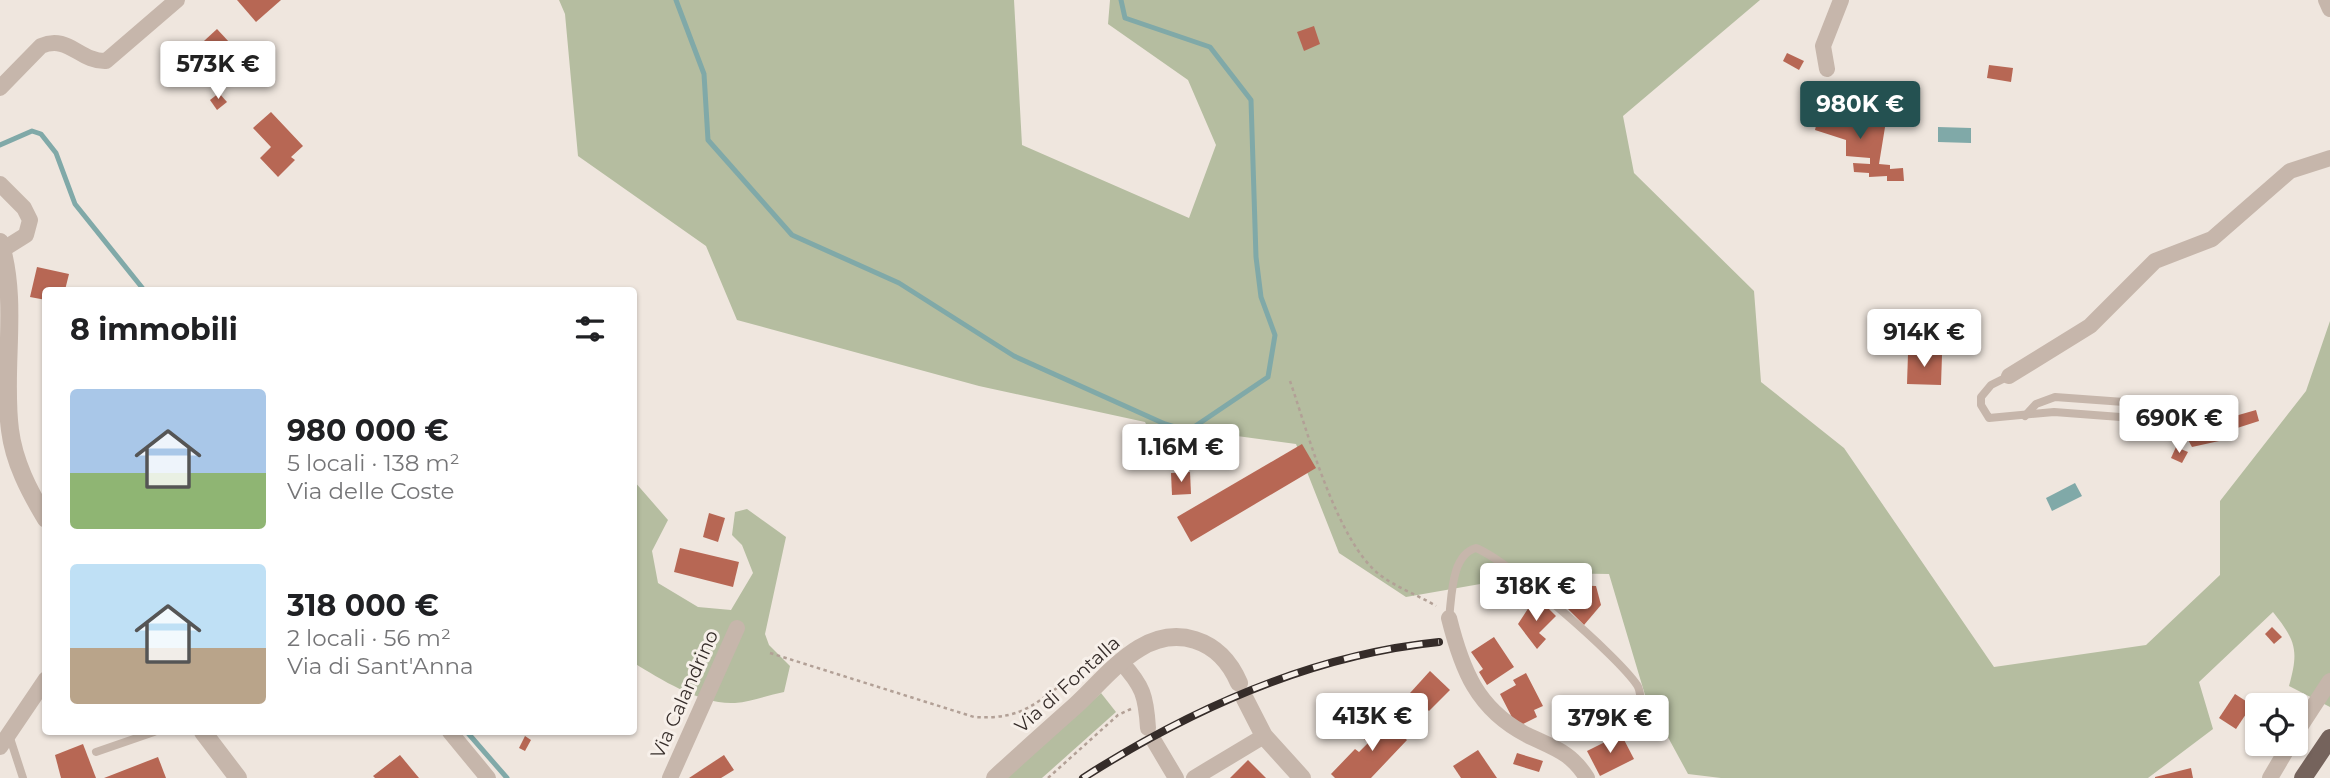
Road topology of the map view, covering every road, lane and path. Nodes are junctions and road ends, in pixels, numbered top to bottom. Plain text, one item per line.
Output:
1 (177, 0) edge
2 (1841, 0) edge
3 (2326, 0) edge
4 (2330, 9) edge
5 (1827, 69) dead end
6 (0, 88) edge
7 (2330, 158) edge
8 (0, 184) edge
9 (1, 246) edge
10 (2009, 376) joint
11 (1290, 381) dead end
12 (2193, 407) dead end
13 (2025, 416) junction
14 (2147, 419) dead end
15 (42, 512) edge
16 (1449, 618) junction
17 (737, 628) dead end
18 (771, 653) dead end
19 (1121, 662) junction
20 (1105, 679) junction
21 (2330, 681) edge
22 (42, 685) edge
23 (1146, 701) junction
24 (1561, 710) dead end
25 (2308, 715) edge
26 (8, 732) junction
27 (145, 735) edge
28 (205, 735) edge
29 (452, 735) edge
30 (1264, 736) junction
31 (2330, 738) edge
32 (0, 747) edge
33 (96, 752) dead end
34 (2283, 756) edge
35 (23, 778) edge
36 (238, 778) edge
37 (488, 778) edge
38 (670, 778) edge
39 (995, 778) edge
40 (1048, 778) edge
41 (1175, 778) edge
42 (1194, 778) edge
43 (1302, 778) edge
44 (1587, 778) edge
45 (2270, 778) edge
46 (2304, 778) edge

1 - 6 street
2 - 5 street
3 - 4 street
7 - 10 street
8 - 9 street
9 - 15 street
10 - 13 lane
11 - 16 path
12 - 13 lane
13 - 14 lane
16 - 24 lane
16 - 44 street
17 - 38 street, Via Calandrino
18 - 20 path
19 - 20 street, Via di Fontalla
19 - 23 street
19 - 30 street, Via di Fontalla
20 - 39 street, Via di Fontalla
21 - 25 street
22 - 26 street
23 - 40 path
23 - 41 street
26 - 32 street
26 - 35 lane
27 - 33 lane
28 - 36 street
29 - 37 street
30 - 42 street
30 - 43 street, Via di Fontalla
31 - 46 main road
34 - 45 street

